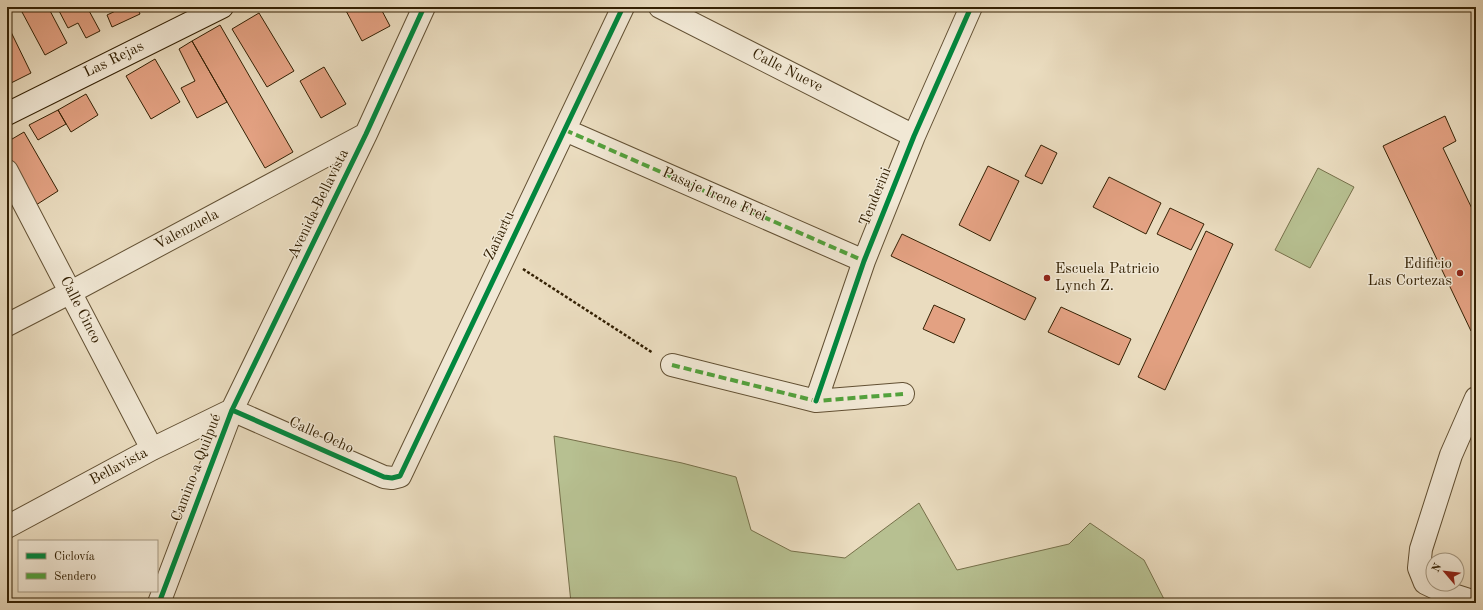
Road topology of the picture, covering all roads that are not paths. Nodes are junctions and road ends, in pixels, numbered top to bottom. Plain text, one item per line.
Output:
1 (222, 7) edge
2 (424, 7) edge
3 (623, 7) edge
4 (660, 7) edge
5 (971, 7) edge
6 (7, 114) edge
7 (565, 130) junction
8 (366, 134) junction
9 (914, 136) junction
10 (7, 170) edge
11 (864, 261) junction
12 (71, 292) junction
13 (7, 325) edge
14 (672, 365) road end
15 (903, 394) dead end
16 (1476, 398) edge
17 (816, 401) junction
18 (232, 410) junction
19 (152, 449) junction
20 (400, 476) joint
21 (7, 527) edge
22 (1475, 602) edge
23 (159, 603) edge

1 - 6 street, Las Rejas
2 - 8 street, Avenida Bellavista
3 - 7 street, Zañartu
4 - 9 street, Calle Nueve
5 - 9 street, Tenderini
7 - 11 street, Pasaje Irene Frei
7 - 20 street, Zañartu
8 - 12 street, Valenzuela
8 - 18 street, Avenida Bellavista
9 - 11 street, Tenderini
10 - 12 street, Calle Cinco
11 - 17 street, Tenderini
12 - 13 street, Valenzuela
12 - 19 street, Calle Cinco
14 - 17 street
15 - 17 street
16 - 22 street
18 - 19 street, Bellavista
18 - 20 street, Calle Ocho
18 - 23 street, Camino a Quilpué
19 - 21 street, Bellavista

